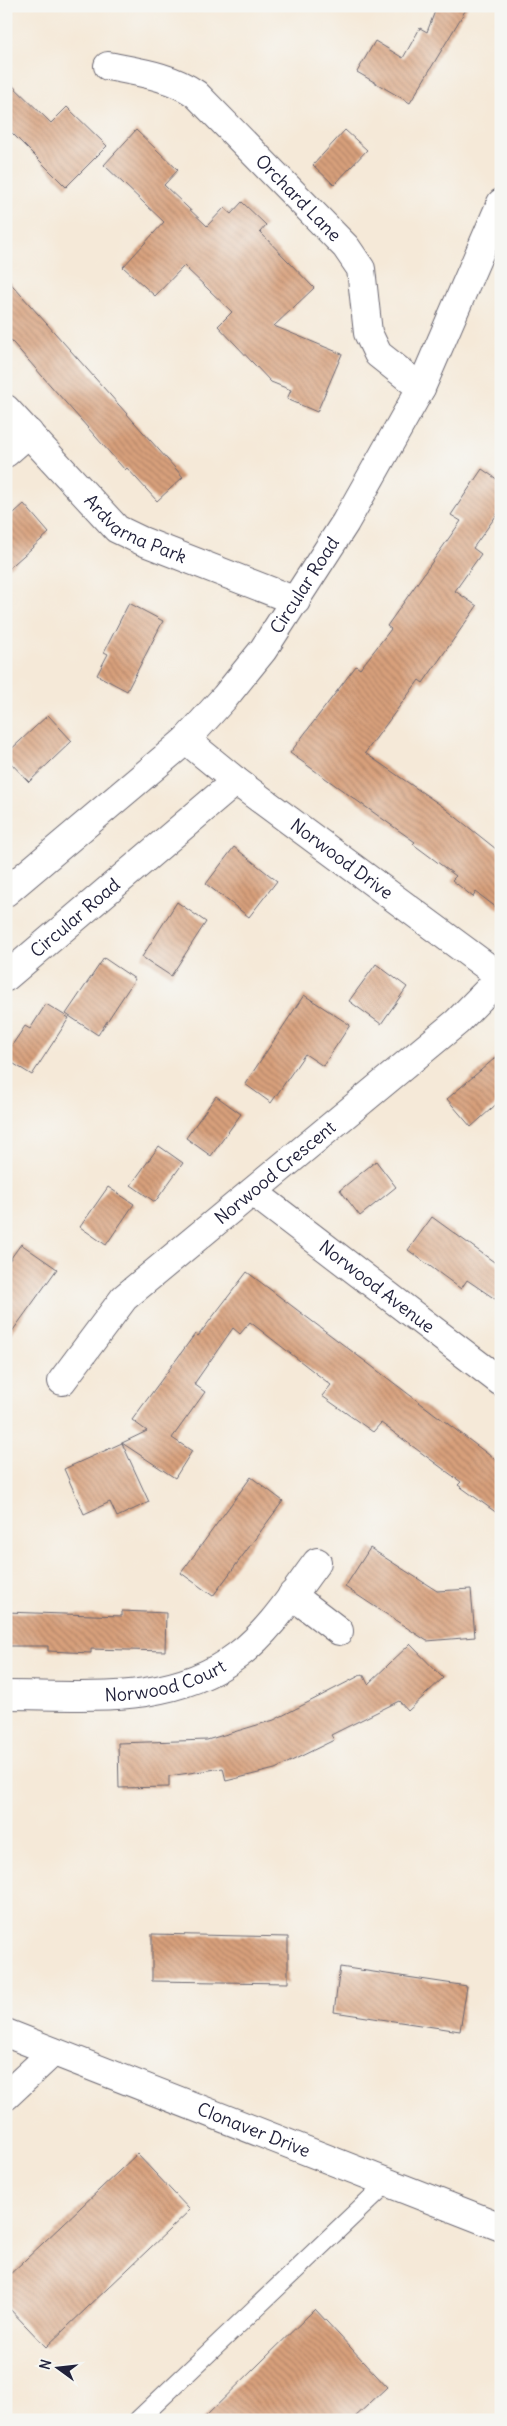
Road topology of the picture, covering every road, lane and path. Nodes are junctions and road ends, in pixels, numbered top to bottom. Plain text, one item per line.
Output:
1 (108, 66) dead end
2 (501, 203) edge
3 (421, 388) junction
4 (6, 409) edge
5 (29, 433) junction
6 (6, 453) edge
7 (296, 601) junction
8 (186, 740) junction
9 (236, 781) junction
10 (6, 892) edge
11 (6, 977) edge
12 (501, 977) edge
13 (253, 1192) junction
14 (62, 1381) dead end
15 (501, 1382) edge
16 (317, 1562) dead end
17 (292, 1595) junction
18 (339, 1631) dead end
19 (6, 1695) edge
20 (6, 2034) edge
21 (53, 2052) junction
22 (6, 2096) edge
23 (387, 2183) junction
24 (501, 2227) edge
25 (138, 2420) edge

1 - 3 street, Orchard Lane
2 - 3 street, Circular Road
3 - 7 street, Circular Road
4 - 5 street, Ardvarna Park
5 - 6 street
5 - 7 street, Ardvarna Park
7 - 8 street, Circular Road
8 - 9 street, Norwood Drive
8 - 10 street, Circular Road
9 - 11 street, Circular Road
9 - 12 street, Norwood Drive
12 - 13 street, Norwood Crescent
13 - 14 street, Norwood Crescent
13 - 15 street, Norwood Avenue
16 - 17 street, Norwood Court
17 - 18 street
17 - 19 street, Norwood Court
20 - 21 street, Clonaver Drive
21 - 22 street
21 - 23 street, Clonaver Drive
23 - 24 street, Clonaver Drive
23 - 25 lane

